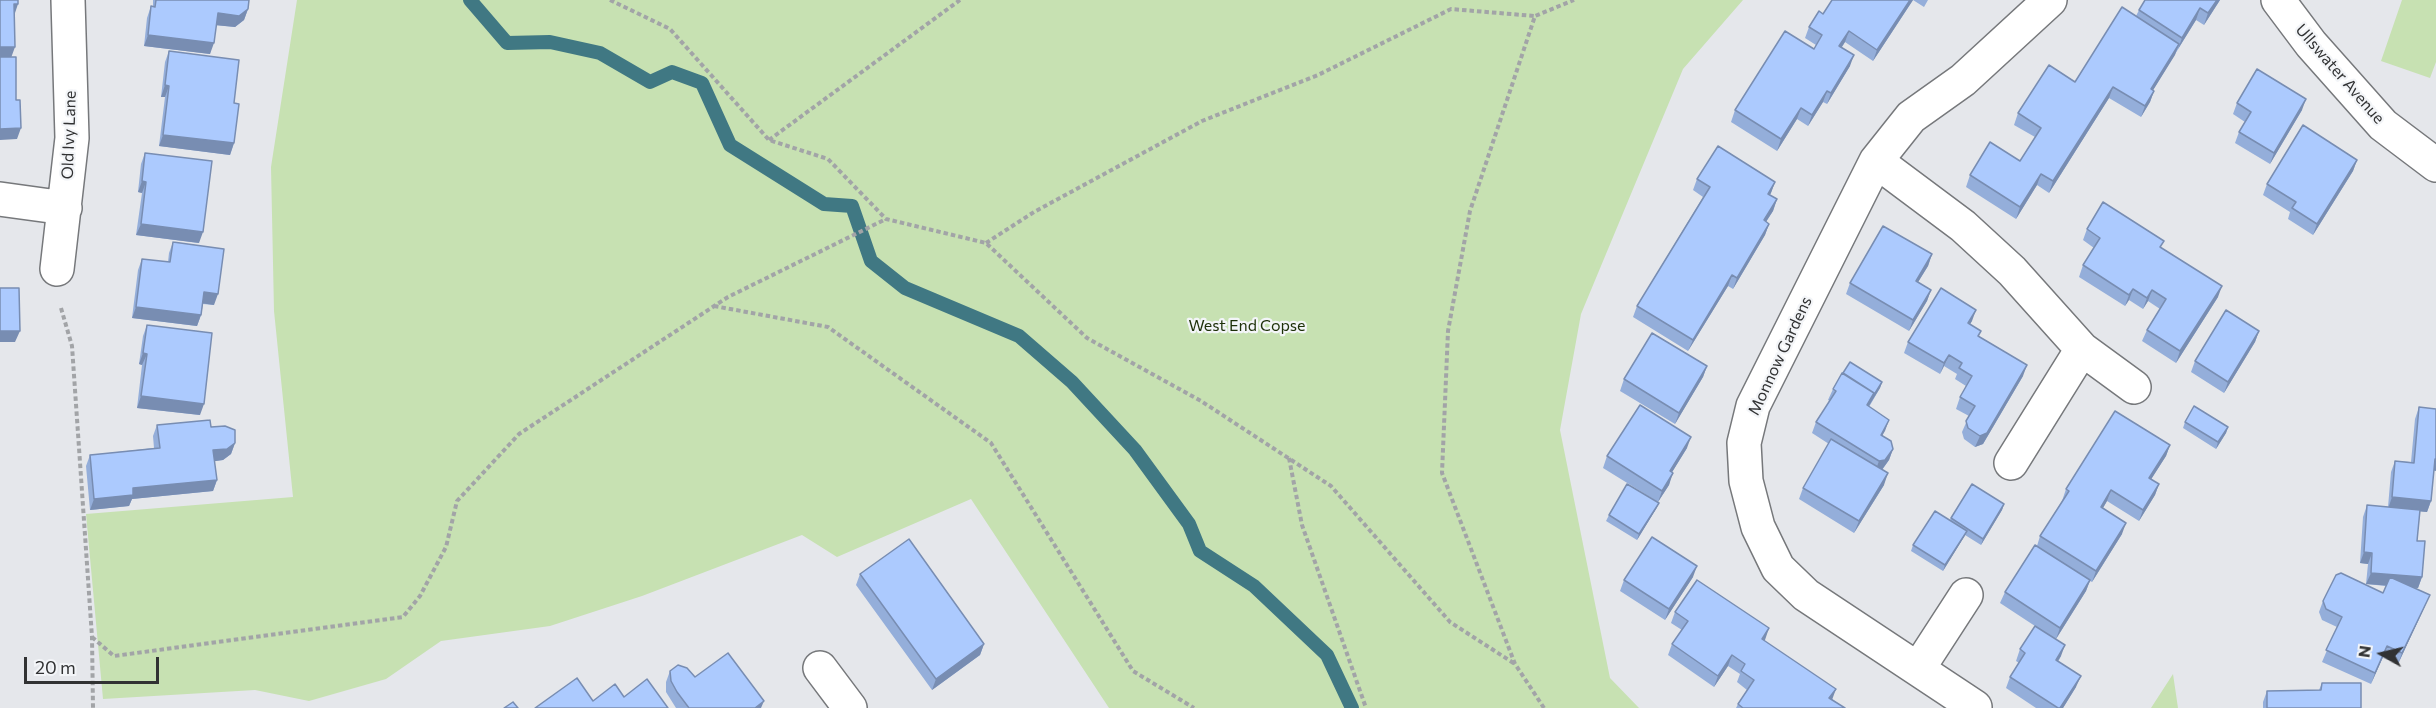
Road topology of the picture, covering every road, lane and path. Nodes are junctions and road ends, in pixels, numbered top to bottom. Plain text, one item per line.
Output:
1 (68, 0) edge
2 (610, 0) edge
3 (960, 0) edge
4 (1574, 0) edge
5 (2050, 0) edge
6 (2278, 0) edge
7 (1535, 16) junction
8 (769, 140) junction
9 (1876, 161) junction
10 (2436, 165) edge
11 (0, 199) edge
12 (65, 208) junction
13 (886, 219) junction
14 (986, 243) junction
15 (57, 269) joint
16 (714, 306) junction
17 (2082, 349) junction
18 (2134, 387) dead end
19 (1289, 458) junction
20 (2011, 463) dead end
21 (1966, 595) dead end
22 (92, 637) junction
23 (1515, 664) junction
24 (820, 668) dead end
25 (1918, 669) junction
26 (1975, 707) edge
27 (93, 708) edge
28 (849, 708) edge
29 (1194, 708) edge
30 (1366, 708) edge
31 (1544, 708) edge

1 - 12 street, Old Ivy Lane
2 - 8 path
3 - 8 path
4 - 7 path
5 - 9 street, Monnow Gardens
6 - 10 street, Ullswater Avenue
7 - 14 path
7 - 23 path
8 - 13 path
9 - 17 street
9 - 25 street, Monnow Gardens
11 - 12 street
12 - 15 street, Old Ivy Lane
13 - 14 path
13 - 16 path
14 - 19 path
15 - 22 path
16 - 22 path
16 - 29 path
17 - 18 street
17 - 20 street
19 - 23 path
19 - 30 path
21 - 25 street
22 - 27 path
23 - 31 path
24 - 28 street
25 - 26 street, Monnow Gardens

